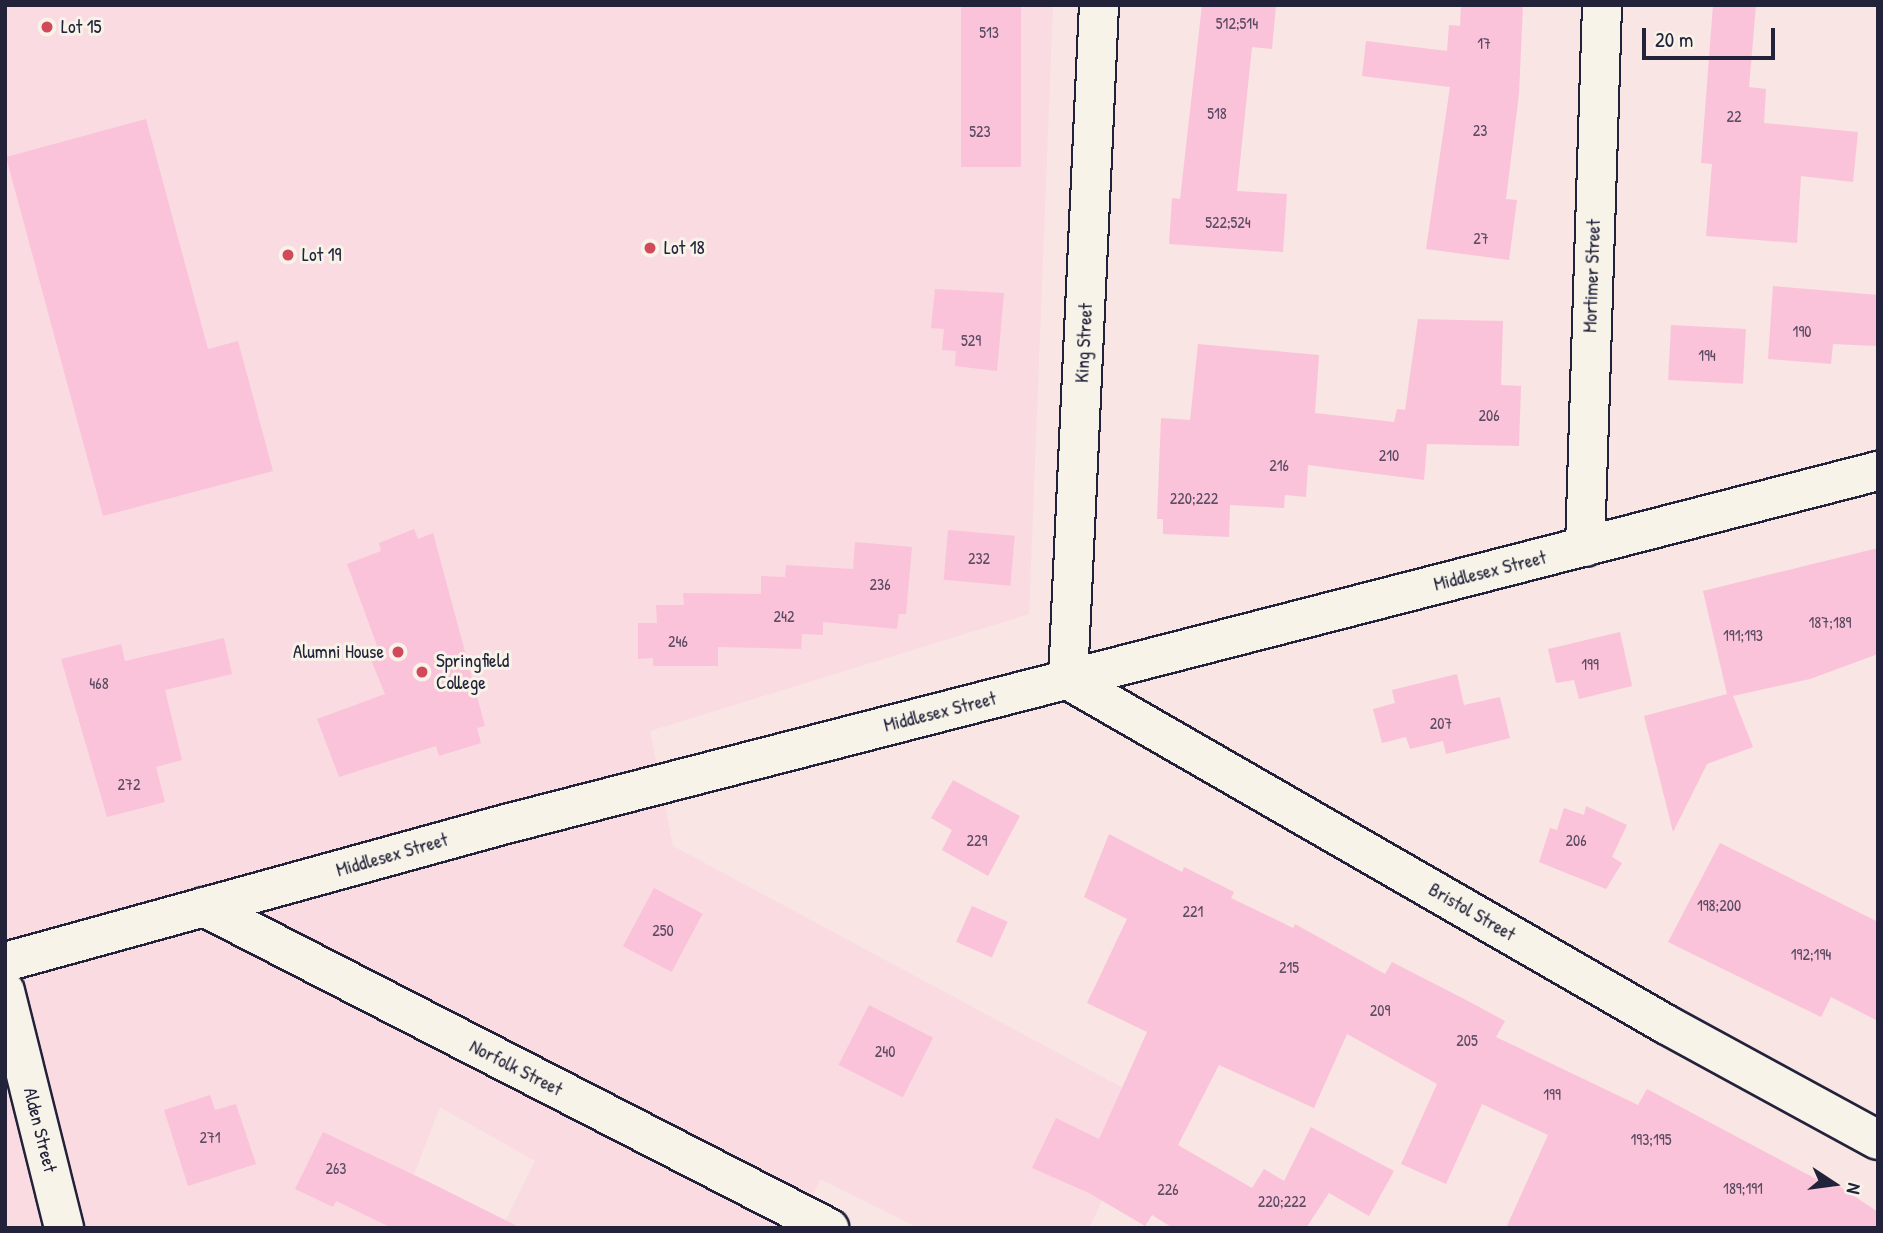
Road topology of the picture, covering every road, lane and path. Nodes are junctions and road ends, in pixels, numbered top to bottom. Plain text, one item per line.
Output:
1 (1099, 5) edge
2 (1602, 5) edge
3 (1878, 471) edge
4 (1585, 547) junction
5 (1068, 680) junction
6 (204, 907) junction
7 (5, 962) edge
8 (5, 991) edge
9 (1878, 1140) edge
10 (64, 1228) edge
11 (829, 1228) edge

1 - 5 street, King Street
2 - 4 street, Mortimer Street
3 - 4 street, Middlesex Street
4 - 5 street, Middlesex Street
5 - 6 street, Middlesex Street
5 - 9 street, Bristol Street
6 - 7 street, Middlesex Street
6 - 11 street, Norfolk Street
8 - 10 street, Alden Street

